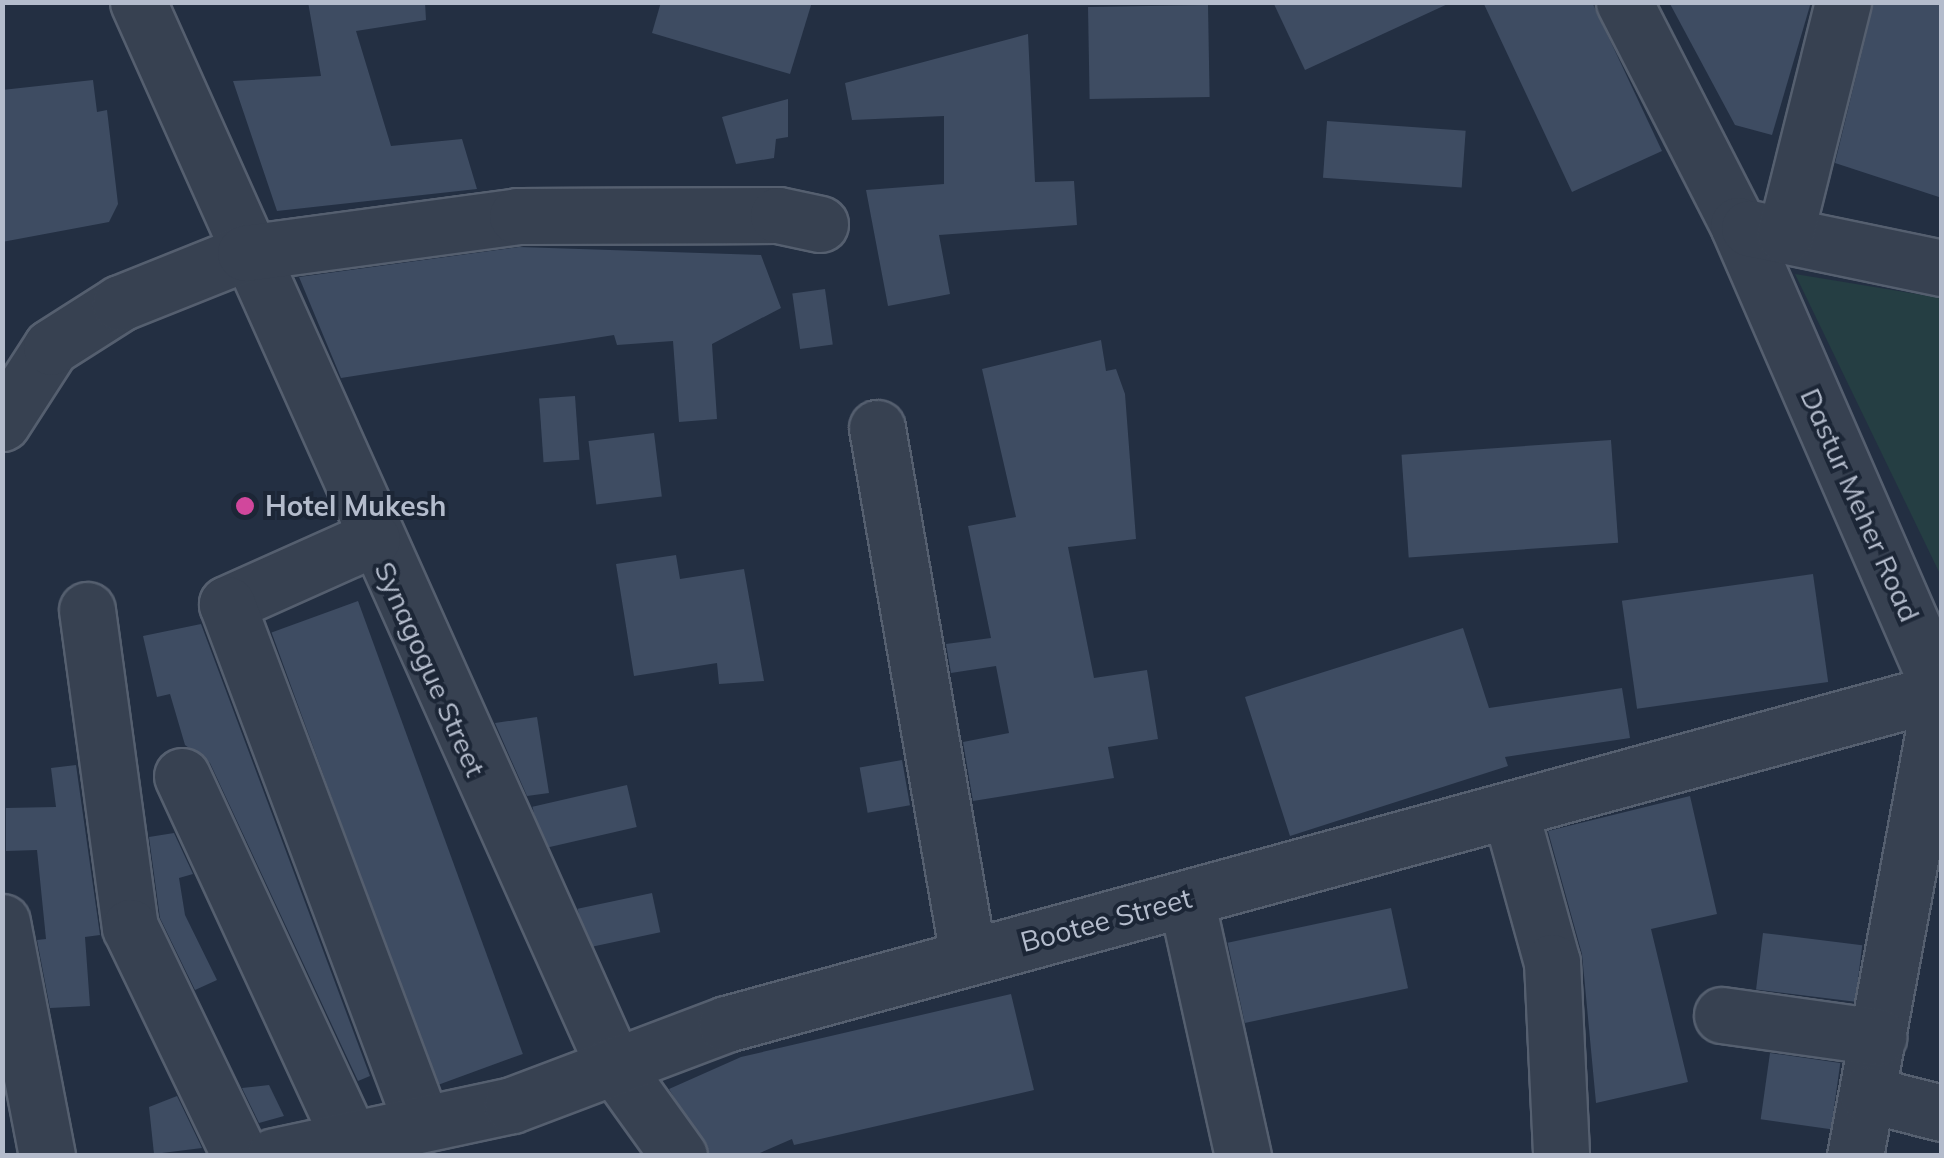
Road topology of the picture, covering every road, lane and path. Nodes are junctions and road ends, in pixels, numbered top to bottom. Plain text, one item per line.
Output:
1 (138, 2) edge
2 (1624, 2) edge
3 (1843, 2) edge
4 (820, 224) dead end
5 (1762, 230) junction
6 (245, 252) junction
7 (1942, 268) edge
8 (2, 423) edge
9 (877, 428) dead end
10 (372, 540) junction
11 (86, 610) dead end
12 (1941, 691) edge
13 (182, 776) dead end
14 (1510, 812) junction
15 (1186, 900) junction
16 (2, 922) edge
17 (968, 956) junction
18 (1722, 1014) dead end
19 (1878, 1037) junction
20 (613, 1064) junction
21 (1867, 1094) junction
22 (1942, 1113) edge
23 (422, 1124) junction
24 (350, 1140) junction
25 (47, 1156) edge
26 (240, 1156) edge
27 (274, 1156) edge
28 (679, 1156) edge
29 (1242, 1156) edge
30 (1561, 1156) edge
31 (1855, 1156) edge

1 - 6 street, Synagogue Street
2 - 5 street, Dastur Meher Road
3 - 5 street
4 - 6 street
5 - 7 street
5 - 12 street, Dastur Meher Road
6 - 8 street
6 - 10 street, Synagogue Street
9 - 17 street
10 - 20 street, Synagogue Street
10 - 23 street
11 - 26 street
12 - 14 street, Bootee Street
12 - 19 street
13 - 24 street
14 - 15 street, Bootee Street
14 - 30 street
15 - 17 street, Bootee Street
15 - 29 street
16 - 25 street
17 - 20 street, Bootee Street
18 - 19 street
19 - 21 street
20 - 23 street, Bootee Street
20 - 28 street, Synagogue Street
21 - 22 street
21 - 31 street
23 - 24 street, Bootee Street
24 - 27 street, Bootee Street

